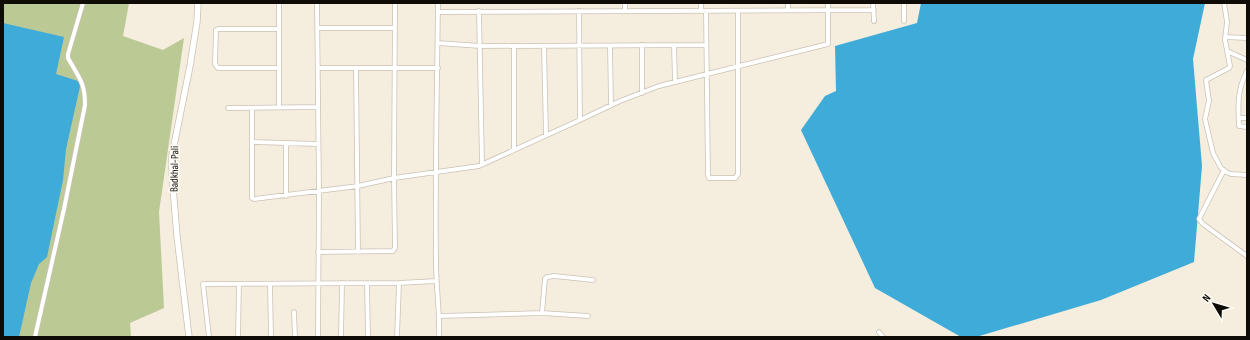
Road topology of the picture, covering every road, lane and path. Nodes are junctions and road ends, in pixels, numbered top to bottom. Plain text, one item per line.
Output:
1 (83, 3) edge
2 (198, 3) edge
3 (279, 3) edge
4 (317, 3) edge
5 (395, 3) edge
6 (438, 3) edge
7 (625, 3) edge
8 (701, 3) edge
9 (788, 3) edge
10 (828, 3) edge
11 (873, 3) edge
12 (904, 3) edge
13 (1224, 3) edge
14 (788, 10) junction
15 (828, 10) junction
16 (874, 10) junction
17 (479, 11) junction
18 (579, 11) junction
19 (625, 11) junction
20 (704, 11) junction
21 (738, 11) junction
22 (438, 12) junction
23 (874, 21) dead end
24 (904, 21) dead end
25 (318, 28) junction
26 (395, 28) junction
27 (279, 29) junction
28 (1225, 37) junction
29 (1247, 38) edge
30 (438, 43) junction
31 (674, 45) junction
32 (706, 45) junction
33 (480, 46) junction
34 (514, 46) junction
35 (544, 46) junction
36 (579, 46) junction
37 (610, 46) junction
38 (642, 46) junction
39 (1227, 51) junction
40 (1247, 60) edge
41 (738, 66) junction
42 (279, 68) junction
43 (318, 68) junction
44 (356, 68) junction
45 (395, 68) junction
46 (438, 68) junction
47 (1247, 71) edge
48 (706, 74) junction
49 (675, 82) junction
50 (642, 93) junction
51 (611, 105) junction
52 (280, 107) junction
53 (318, 107) junction
54 (228, 108) dead end
55 (252, 108) junction
56 (1240, 118) junction
57 (1247, 118) edge
58 (580, 120) junction
59 (1247, 127) edge
60 (546, 135) junction
61 (252, 142) junction
62 (286, 144) junction
63 (318, 144) junction
64 (514, 150) junction
65 (482, 164) junction
66 (1224, 170) junction
67 (435, 172) junction
68 (1247, 175) edge
69 (394, 178) junction
70 (358, 186) junction
71 (318, 191) junction
72 (286, 196) junction
73 (318, 252) junction
74 (358, 252) junction
75 (1247, 256) edge
76 (593, 280) dead end
77 (436, 281) junction
78 (318, 283) junction
79 (342, 283) junction
80 (367, 283) junction
81 (400, 283) junction
82 (239, 284) junction
83 (270, 284) junction
84 (294, 312) dead end
85 (542, 313) junction
86 (440, 316) junction
87 (588, 316) dead end
88 (879, 332) dead end
89 (35, 337) edge
90 (189, 337) edge
91 (209, 337) edge
92 (238, 337) edge
93 (271, 337) edge
94 (295, 337) edge
95 (318, 337) edge
96 (341, 337) edge
97 (368, 337) edge
98 (397, 337) edge
99 (439, 337) edge
100 (883, 337) edge

1 - 89 street
2 - 90 street, Badkhal-Pali
3 - 27 street
4 - 25 street
5 - 26 street
6 - 22 street
7 - 19 street
8 - 20 street
9 - 14 street
10 - 15 street
11 - 16 street
12 - 24 street
13 - 28 street
14 - 15 street
14 - 21 street
15 - 16 street
15 - 41 street
16 - 23 street
17 - 18 street
17 - 22 street
17 - 33 street
18 - 19 street
18 - 36 street
19 - 20 street
20 - 21 street
20 - 32 street
21 - 41 street
22 - 30 street
25 - 26 street
25 - 43 street
26 - 45 street
27 - 42 street
27 - 42 street
28 - 29 street
28 - 39 street
30 - 33 street
30 - 46 street
31 - 32 street
31 - 38 street
31 - 49 street
32 - 48 street
33 - 34 street
33 - 65 street
34 - 35 street
34 - 64 street
35 - 36 street
35 - 60 street
36 - 37 street
36 - 58 street
37 - 38 street
37 - 51 street
38 - 50 street
39 - 40 street
39 - 66 street
41 - 48 street
41 - 48 street
42 - 52 street
43 - 44 street
43 - 53 street
44 - 45 street
44 - 70 street
45 - 46 street
45 - 69 street
46 - 67 street
47 - 56 street
48 - 49 street
49 - 50 street
50 - 51 street
51 - 58 street
52 - 53 street
52 - 55 street
53 - 63 street
54 - 55 street
55 - 61 street
56 - 57 street
56 - 59 street
58 - 60 street
60 - 64 street
61 - 62 street
61 - 72 street
62 - 63 street
62 - 72 street
63 - 71 street
64 - 65 street
65 - 67 street
66 - 68 street
66 - 75 street
67 - 69 street
67 - 77 street
69 - 70 street
69 - 74 street
70 - 71 street
70 - 74 street
71 - 72 street
71 - 73 street
73 - 74 street
73 - 78 street
76 - 85 street
77 - 81 street
77 - 86 street
78 - 79 street
78 - 83 street
78 - 95 street
79 - 80 street
79 - 96 street
80 - 81 street
80 - 97 street
81 - 98 street
82 - 83 street
82 - 91 street
82 - 92 street
83 - 93 street
84 - 94 street
85 - 86 street
85 - 87 street
86 - 99 street
88 - 100 street

